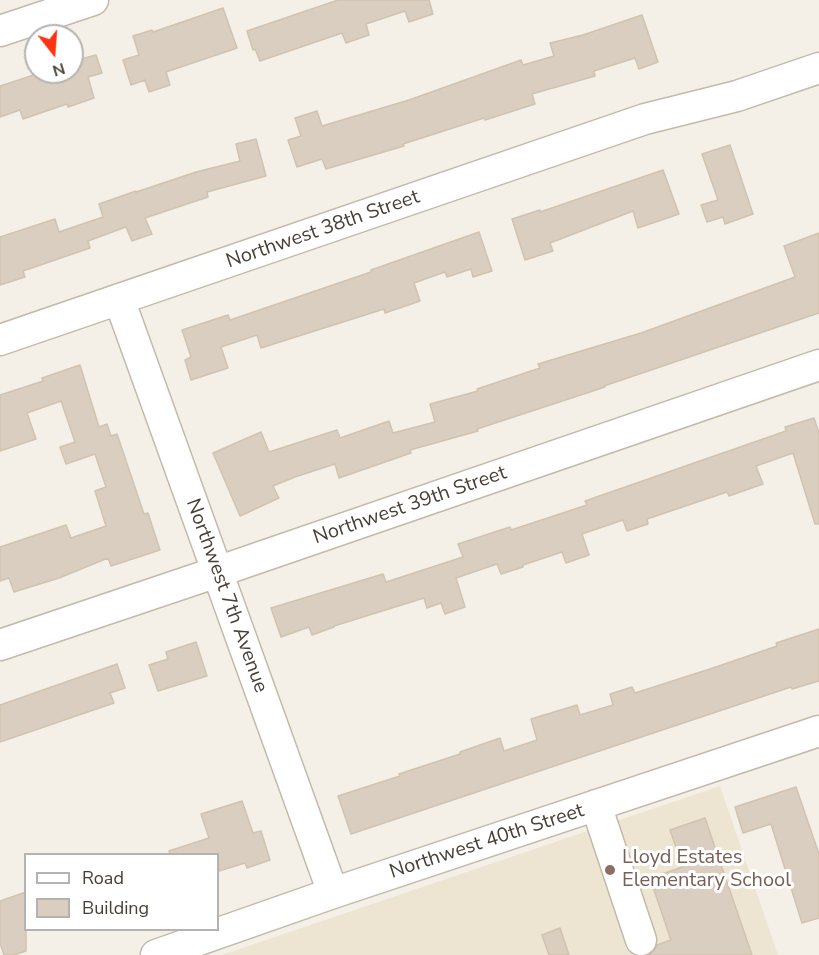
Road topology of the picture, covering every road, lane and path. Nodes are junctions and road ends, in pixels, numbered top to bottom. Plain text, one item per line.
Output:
1 (93, 0) edge
2 (0, 31) edge
3 (819, 47) edge
4 (819, 68) edge
5 (645, 119) junction
6 (119, 299) junction
7 (0, 340) edge
8 (819, 365) edge
9 (217, 572) junction
10 (0, 645) edge
11 (819, 731) edge
12 (596, 805) junction
13 (333, 893) junction
14 (640, 940) dead end
15 (156, 955) edge

1 - 2 street
3 - 5 street, Northwest 38th Street
4 - 5 street, Northwest 38th Street
5 - 6 street, Northwest 38th Street
6 - 7 street, Northwest 38th Street
6 - 9 street, Northwest 7th Avenue
8 - 9 street, Northwest 39th Street
9 - 10 street, Northwest 39th Street
9 - 13 street, Northwest 7th Avenue
11 - 12 street, Northwest 40th Street
12 - 13 street, Northwest 40th Street
12 - 14 street
13 - 15 street, Northwest 40th Street

